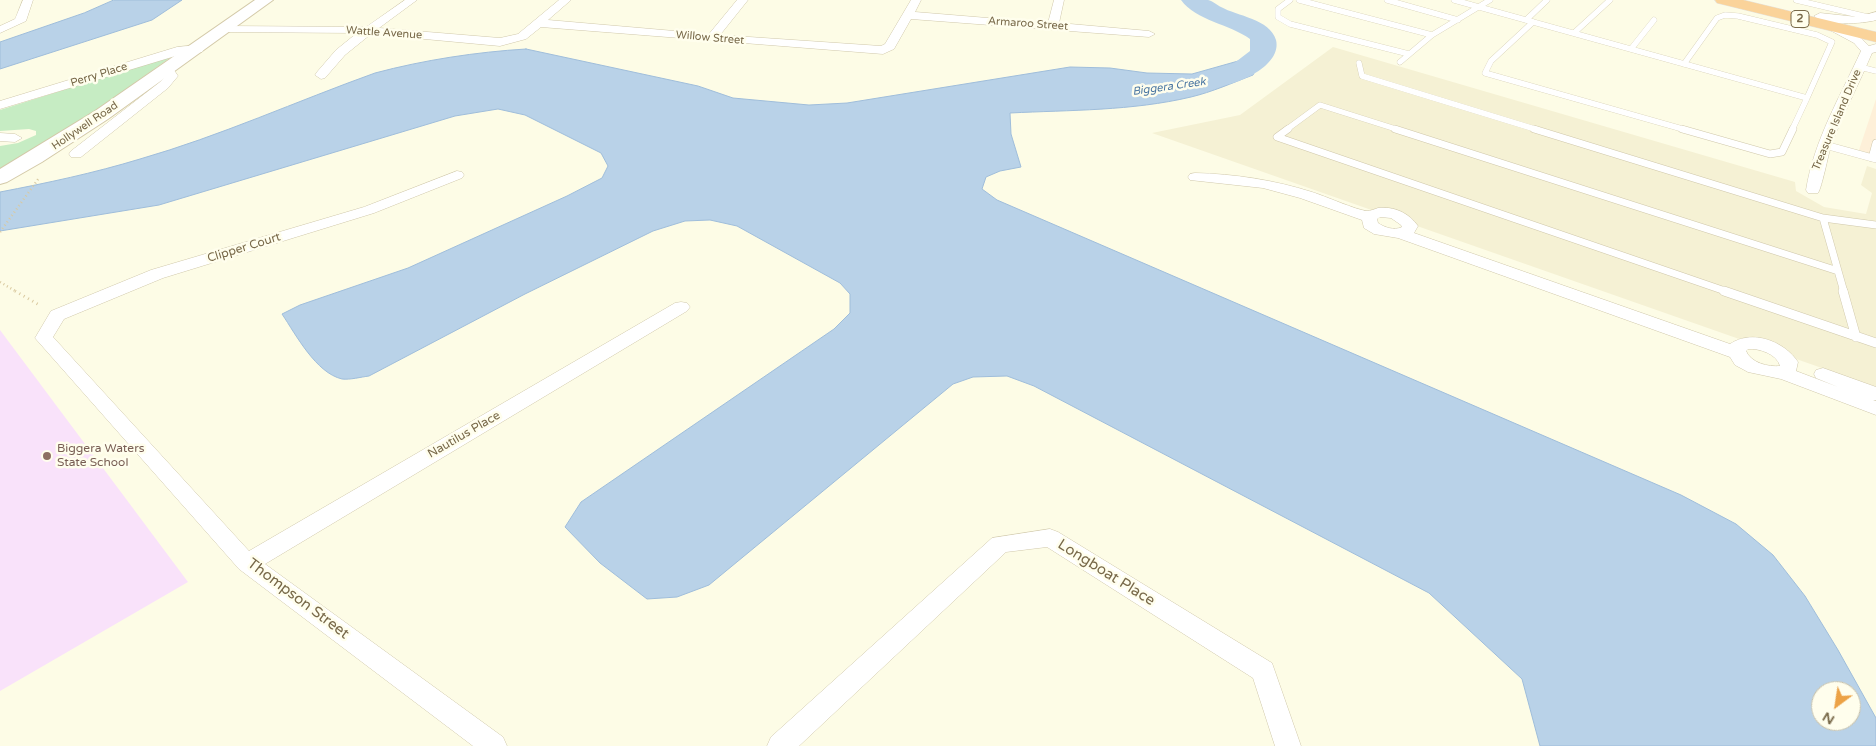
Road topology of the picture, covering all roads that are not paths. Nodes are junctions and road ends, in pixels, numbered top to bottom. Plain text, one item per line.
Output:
1 (28, 0) edge
2 (265, 0) edge
3 (412, 0) edge
4 (566, 0) edge
5 (744, 0) edge
6 (916, 0) edge
7 (1059, 0) edge
8 (1290, 0) edge
9 (1299, 0) edge
10 (1387, 0) edge
11 (1454, 0) edge
12 (1490, 0) edge
13 (1547, 0) edge
14 (1610, 0) edge
15 (1723, 0) edge
16 (1752, 0) edge
17 (1796, 0) edge
18 (1480, 7) junction
19 (908, 15) junction
20 (1458, 20) junction
21 (1526, 20) junction
22 (1654, 20) dead end
23 (1825, 21) junction
24 (1875, 21) edge
25 (1533, 22) junction
26 (538, 23) junction
27 (1053, 26) junction
28 (225, 29) junction
29 (0, 30) edge
30 (368, 30) junction
31 (1574, 33) junction
32 (1149, 34) dead end
33 (1432, 35) junction
34 (712, 38) junction
35 (1873, 45) edge
36 (198, 49) junction
37 (1631, 49) junction
38 (883, 50) joint
39 (1410, 54) junction
40 (1400, 62) dead end
41 (1359, 63) dead end
42 (1684, 64) junction
43 (1860, 67) junction
44 (168, 70) junction
45 (1876, 71) edge
46 (321, 75) dead end
47 (1806, 98) junction
48 (0, 105) edge
49 (0, 137) edge
50 (16, 138) dead end
51 (1876, 143) edge
52 (1825, 145) junction
53 (76, 154) dead end
54 (1874, 158) edge
55 (457, 175) dead end
56 (1195, 177) dead end
57 (0, 178) edge
58 (1813, 190) dead end
59 (1823, 218) junction
60 (1876, 225) edge
61 (1838, 271) junction
62 (681, 307) dead end
63 (1856, 337) junction
64 (44, 338) joint
65 (1876, 343) edge
66 (1786, 367) junction
67 (1876, 394) edge
68 (1876, 408) edge
69 (248, 563) junction
70 (494, 746) edge
71 (780, 746) edge
72 (1288, 746) edge

1 - 29 street
2 - 28 main road, Hollywell Road
3 - 30 street
4 - 26 street, Wattle Avenue
5 - 34 street
6 - 19 street
7 - 27 street
8 - 39 lane
9 - 33 lane
10 - 20 lane
11 - 18 lane
12 - 18 lane
13 - 21 lane
14 - 31 lane
15 - 23 highway, 2
16 - 23 highway, 2
17 - 24 lane
18 - 20 lane
18 - 21 lane
19 - 27 street, Armaroo Street
19 - 38 street
20 - 33 lane
21 - 25 lane
22 - 37 lane
23 - 24 highway, 2
23 - 35 highway, 2
25 - 31 lane
25 - 47 lane
26 - 30 street, Wattle Avenue
26 - 34 street, Willow Street
27 - 32 street, Armaroo Street
28 - 30 street, Wattle Avenue
28 - 36 main road, Hollywell Road
30 - 46 street
31 - 37 lane
33 - 39 lane
34 - 38 street, Willow Street
35 - 43 street, Treasure Island Drive
36 - 44 main road, Hollywell Road
36 - 48 street, Perry Place
37 - 42 lane
39 - 40 lane
41 - 59 lane
42 - 47 lane
42 - 47 lane
43 - 45 lane
43 - 52 street, Treasure Island Drive
44 - 53 street, Hollywell Road
44 - 57 main road, Hollywell Road
49 - 50 street
51 - 54 lane
52 - 54 lane
52 - 58 street, Treasure Island Drive
55 - 64 street, Clipper Court
56 - 66 street
59 - 60 lane
59 - 61 lane
61 - 63 lane
61 - 63 lane
62 - 69 street, Nautilus Place
63 - 65 lane
64 - 69 street, Thompson Street
66 - 67 street
66 - 68 street
69 - 70 street, Thompson Street
71 - 72 street, Longboat Place

